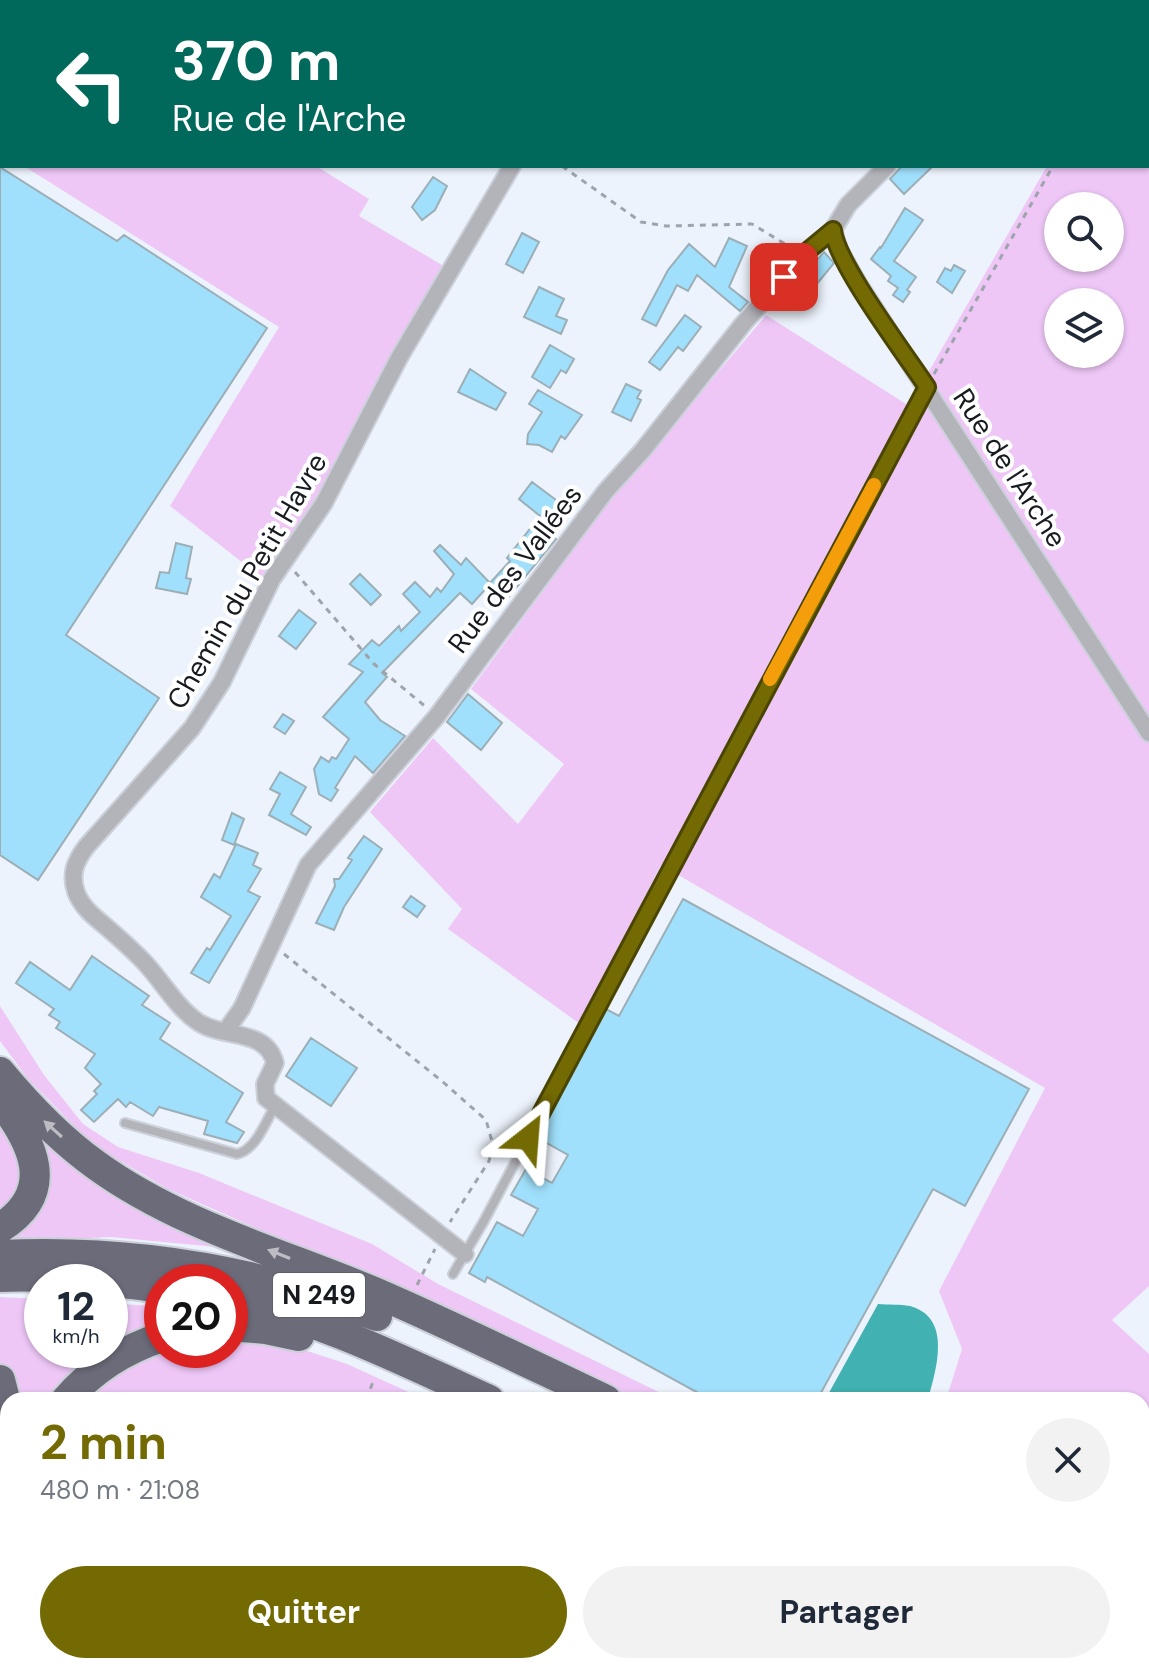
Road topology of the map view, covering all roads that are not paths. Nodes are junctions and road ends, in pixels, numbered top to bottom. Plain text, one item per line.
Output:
1 (511, 168) edge
2 (885, 168) edge
3 (833, 230) junction
4 (927, 387) junction
5 (1149, 733) edge
6 (225, 1032) junction
7 (0, 1072) edge
8 (0, 1100) edge
9 (275, 1106) junction
10 (125, 1123) dead end
11 (0, 1228) edge
12 (465, 1254) junction
13 (0, 1255) edge
14 (453, 1274) dead end
15 (0, 1277) edge
16 (144, 1286) edge
17 (248, 1304) edge
18 (248, 1328) edge
19 (144, 1344) edge
20 (417, 1368) junction
21 (74, 1392) edge
22 (471, 1392) edge
23 (544, 1392) edge
24 (589, 1392) edge

1 - 6 street, Chemin du Petit Havre
2 - 3 street, Rue des Vallées
3 - 4 street, Rue de l'Arche
3 - 6 street, Rue des Vallées
4 - 5 street, Rue de l'Arche
4 - 12 lane
6 - 9 street, Chemin du Petit Havre
24 -> 7 highway
8 - 11 highway
9 - 10 lane
9 - 12 street
12 - 14 lane
13 - 23 highway, N 249
15 - 16 highway
17 - 20 highway, N 249
18 - 20 highway
19 - 21 highway
20 - 22 highway, N 249

